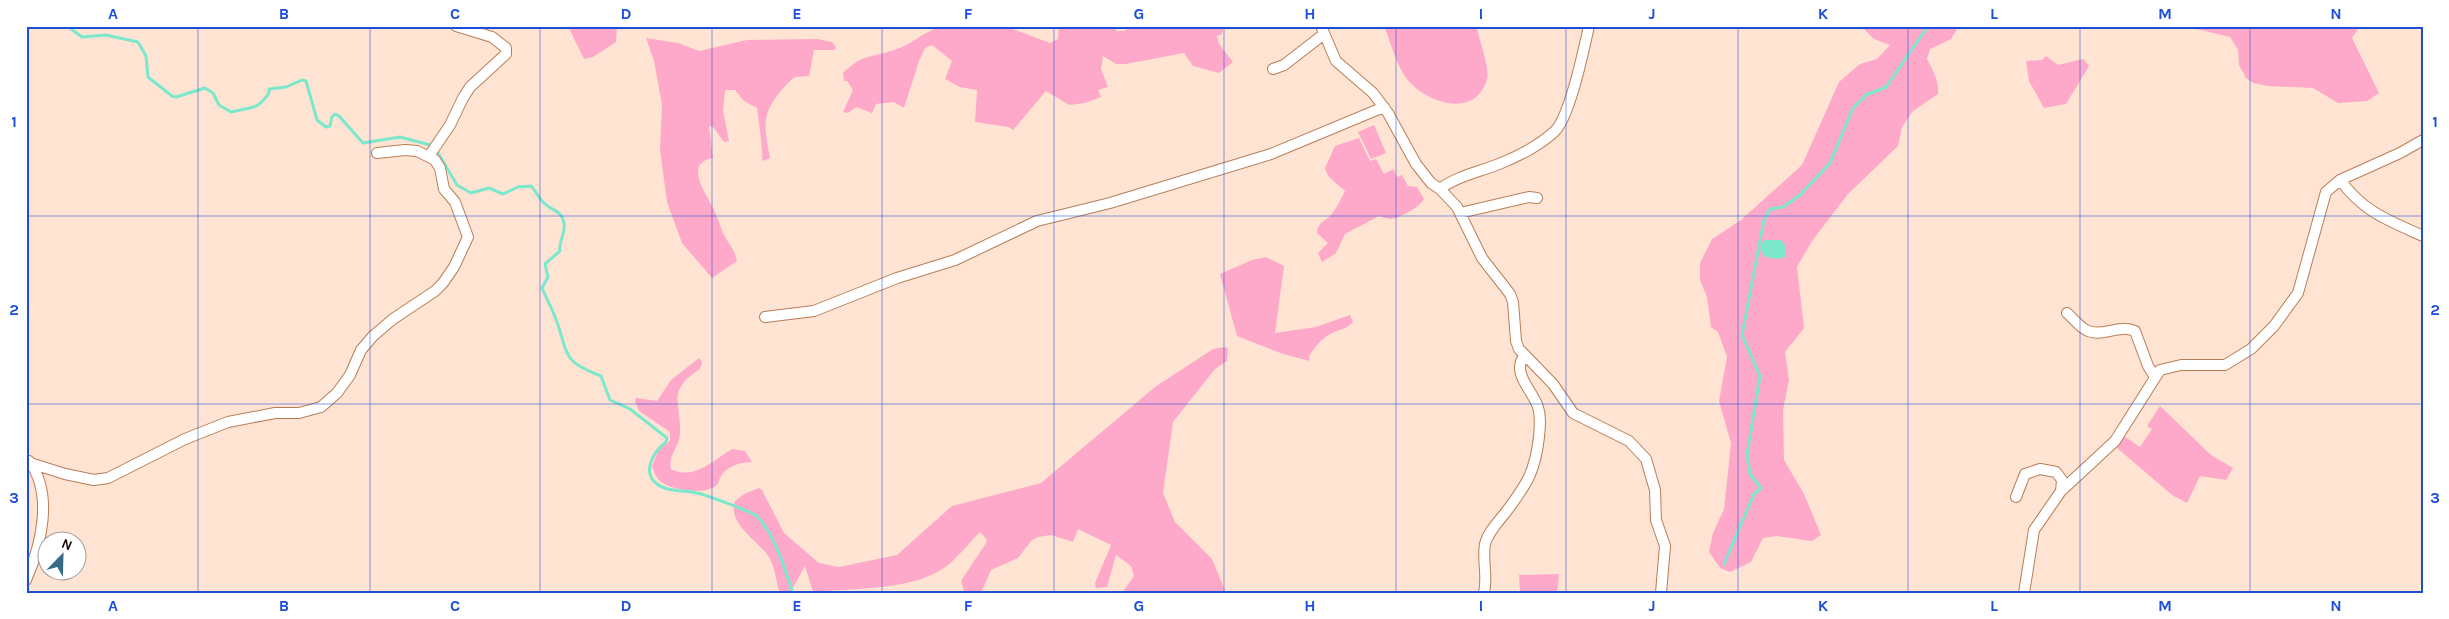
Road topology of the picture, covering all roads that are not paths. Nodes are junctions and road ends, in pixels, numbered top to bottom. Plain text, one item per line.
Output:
1 (456, 26) edge
2 (1589, 26) edge
3 (1322, 30) edge
4 (1273, 69) dead end
5 (1384, 107) junction
6 (2423, 140) edge
7 (434, 150) junction
8 (377, 153) dead end
9 (2340, 180) junction
10 (1440, 189) junction
11 (1538, 198) dead end
12 (1460, 213) junction
13 (2423, 236) edge
14 (2067, 313) dead end
15 (765, 317) dead end
16 (1524, 355) junction
17 (2155, 377) junction
18 (28, 461) edge
19 (2062, 492) junction
20 (2016, 497) dead end
21 (26, 580) edge
22 (1484, 593) edge
23 (1661, 593) edge
24 (2024, 593) edge

1 - 7 street
2 - 10 street
3 - 4 street
3 - 5 street
5 - 10 street
5 - 15 street
6 - 9 street
7 - 8 street
7 - 18 street
9 - 13 street
9 - 17 street
10 - 12 street
11 - 12 street
12 - 16 street
14 - 17 street
16 - 22 street
16 - 23 street
17 - 19 street
18 - 21 street
19 - 20 street
19 - 24 street

